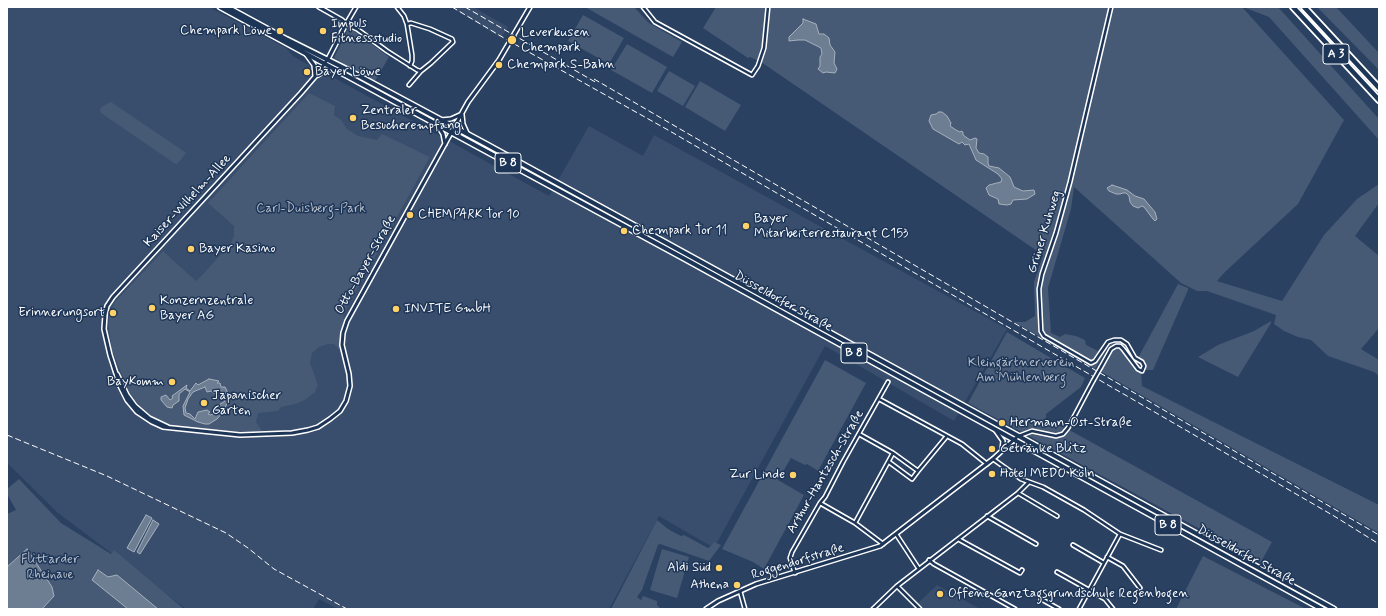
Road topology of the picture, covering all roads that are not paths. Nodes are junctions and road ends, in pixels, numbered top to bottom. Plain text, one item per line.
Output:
1 (220, 7) edge
2 (227, 7) edge
3 (319, 7) edge
4 (356, 7) edge
5 (397, 7) edge
6 (530, 7) edge
7 (643, 7) edge
8 (768, 7) edge
9 (1111, 7) edge
10 (1293, 7) edge
11 (1304, 7) edge
12 (346, 24) junction
13 (407, 24) junction
14 (305, 54) junction
15 (327, 59) junction
16 (324, 64) junction
17 (410, 66) junction
18 (339, 71) junction
19 (421, 71) junction
20 (315, 77) junction
21 (409, 85) dead end
22 (1379, 88) edge
23 (1379, 100) edge
24 (462, 114) junction
25 (441, 120) junction
26 (437, 124) junction
27 (454, 127) junction
28 (452, 132) junction
29 (468, 134) junction
30 (445, 144) junction
31 (610, 213) junction
32 (608, 218) junction
33 (748, 288) junction
34 (745, 293) junction
35 (115, 370) junction
36 (888, 382) dead end
37 (879, 399) junction
38 (147, 420) joint
39 (173, 429) junction
40 (996, 431) junction
41 (859, 434) junction
42 (947, 436) junction
43 (1018, 436) junction
44 (1014, 440) junction
45 (1001, 452) junction
46 (893, 453) junction
47 (993, 459) junction
48 (889, 462) junction
49 (987, 464) junction
50 (918, 471) junction
51 (1029, 482) junction
52 (1018, 493) junction
53 (820, 503) junction
54 (987, 516) junction
55 (1057, 516) dead end
56 (855, 523) junction
57 (896, 534) junction
58 (1120, 534) junction
59 (958, 538) junction
60 (883, 544) junction
61 (1036, 544) dead end
62 (1073, 546) dead end
63 (1160, 550) dead end
64 (1107, 557) junction
65 (930, 560) junction
66 (1104, 562) junction
67 (918, 569) junction
68 (1022, 570) dead end
69 (1057, 572) dead end
70 (795, 573) junction
71 (897, 586) junction
72 (1140, 588) dead end
73 (1089, 590) junction
74 (740, 591) junction
75 (1041, 599) dead end
76 (706, 609) edge
77 (745, 609) edge
78 (873, 609) edge
79 (920, 609) edge
80 (1015, 609) edge
81 (1059, 609) edge
82 (1079, 609) edge
83 (1113, 609) edge
84 (1322, 609) edge
85 (1334, 609) edge

1 - 14 main road, B 8
2 - 15 main road, B 8
3 - 12 street
4 - 12 street
5 - 13 street
6 - 24 street, Otto-Bayer-Straße
7 - 8 street
9 - 43 street, Grüner Kuhweg, bridge
10 - 23 highway, A 3
11 - 22 highway, A 3
12 - 15 street, Kaiser-Wilhelm-Allee
12 - 17 street
13 - 17 street
13 - 19 street
14 - 16 main road, B 8
14 - 20 street
15 - 16 street, Kaiser-Wilhelm-Allee
15 - 25 main road, Düsseldorfer Straße / B 8
16 - 18 main road, B 8
16 - 20 street, Kaiser-Wilhelm-Allee
17 - 19 street
18 - 20 street
18 - 26 main road, Düsseldorfer Straße / B 8
19 - 21 street
20 - 35 street, Kaiser-Wilhelm-Allee
24 - 25 street
24 - 27 street, Otto-Bayer-Straße
24 - 29 street
25 - 27 main road, Düsseldorfer Straße / B 8
26 - 28 main road, Düsseldorfer Straße / B 8
26 - 30 street
27 - 28 street, Otto-Bayer-Straße
27 - 29 main road, Düsseldorfer Straße / B 8
28 - 30 street, Otto-Bayer-Straße
28 - 32 main road, Düsseldorfer Straße / B 8
29 - 31 main road, Düsseldorfer Straße / B 8
30 - 39 street, Otto-Bayer-Straße
31 - 32 main road
31 - 33 main road, Düsseldorfer Straße / B 8
32 - 34 main road, Düsseldorfer Straße / B 8
33 - 34 main road
33 - 43 main road, Düsseldorfer Straße / B 8
34 - 40 main road, Düsseldorfer Straße / B 8
35 - 38 street, Kaiser-Wilhelm-Allee
35 - 39 street, Kaiser-Wilhelm-Allee
36 - 37 street, Arthur-Hantzsch-Straße
37 - 41 street, Arthur-Hantzsch-Straße
37 - 42 street
38 - 39 street, Otto-Bayer-Straße
40 - 44 main road, Düsseldorfer Straße / B 8
40 - 45 street
41 - 46 street
41 - 53 street, Arthur-Hantzsch-Straße
42 - 49 street
42 - 50 street
43 - 44 street, Roggendorfstraße
43 - 85 main road, Düsseldorfer Straße / B 8
44 - 45 street, Roggendorfstraße
44 - 84 main road, Düsseldorfer Straße / B 8
45 - 47 street, Roggendorfstraße
46 - 48 street
46 - 50 street
47 - 49 street, Roggendorfstraße
47 - 51 street
48 - 50 street
48 - 56 street
49 - 57 street, Roggendorfstraße
51 - 52 street
51 - 58 street
52 - 54 street
52 - 55 street
53 - 56 street
53 - 70 street, Arthur-Hantzsch-Straße
54 - 59 street
54 - 61 street
56 - 60 street
57 - 60 street, Roggendorfstraße
57 - 67 street
58 - 63 street
58 - 64 street
59 - 65 street
59 - 68 street
60 - 70 street, Roggendorfstraße
62 - 66 street
64 - 66 street
64 - 72 street
65 - 67 street
65 - 80 street
66 - 73 street
67 - 71 street
69 - 73 street
70 - 74 street, Roggendorfstraße
71 - 78 street
71 - 79 street
73 - 82 street
73 - 83 street
74 - 76 street, Roggendorfstraße
74 - 77 street
75 - 81 street

